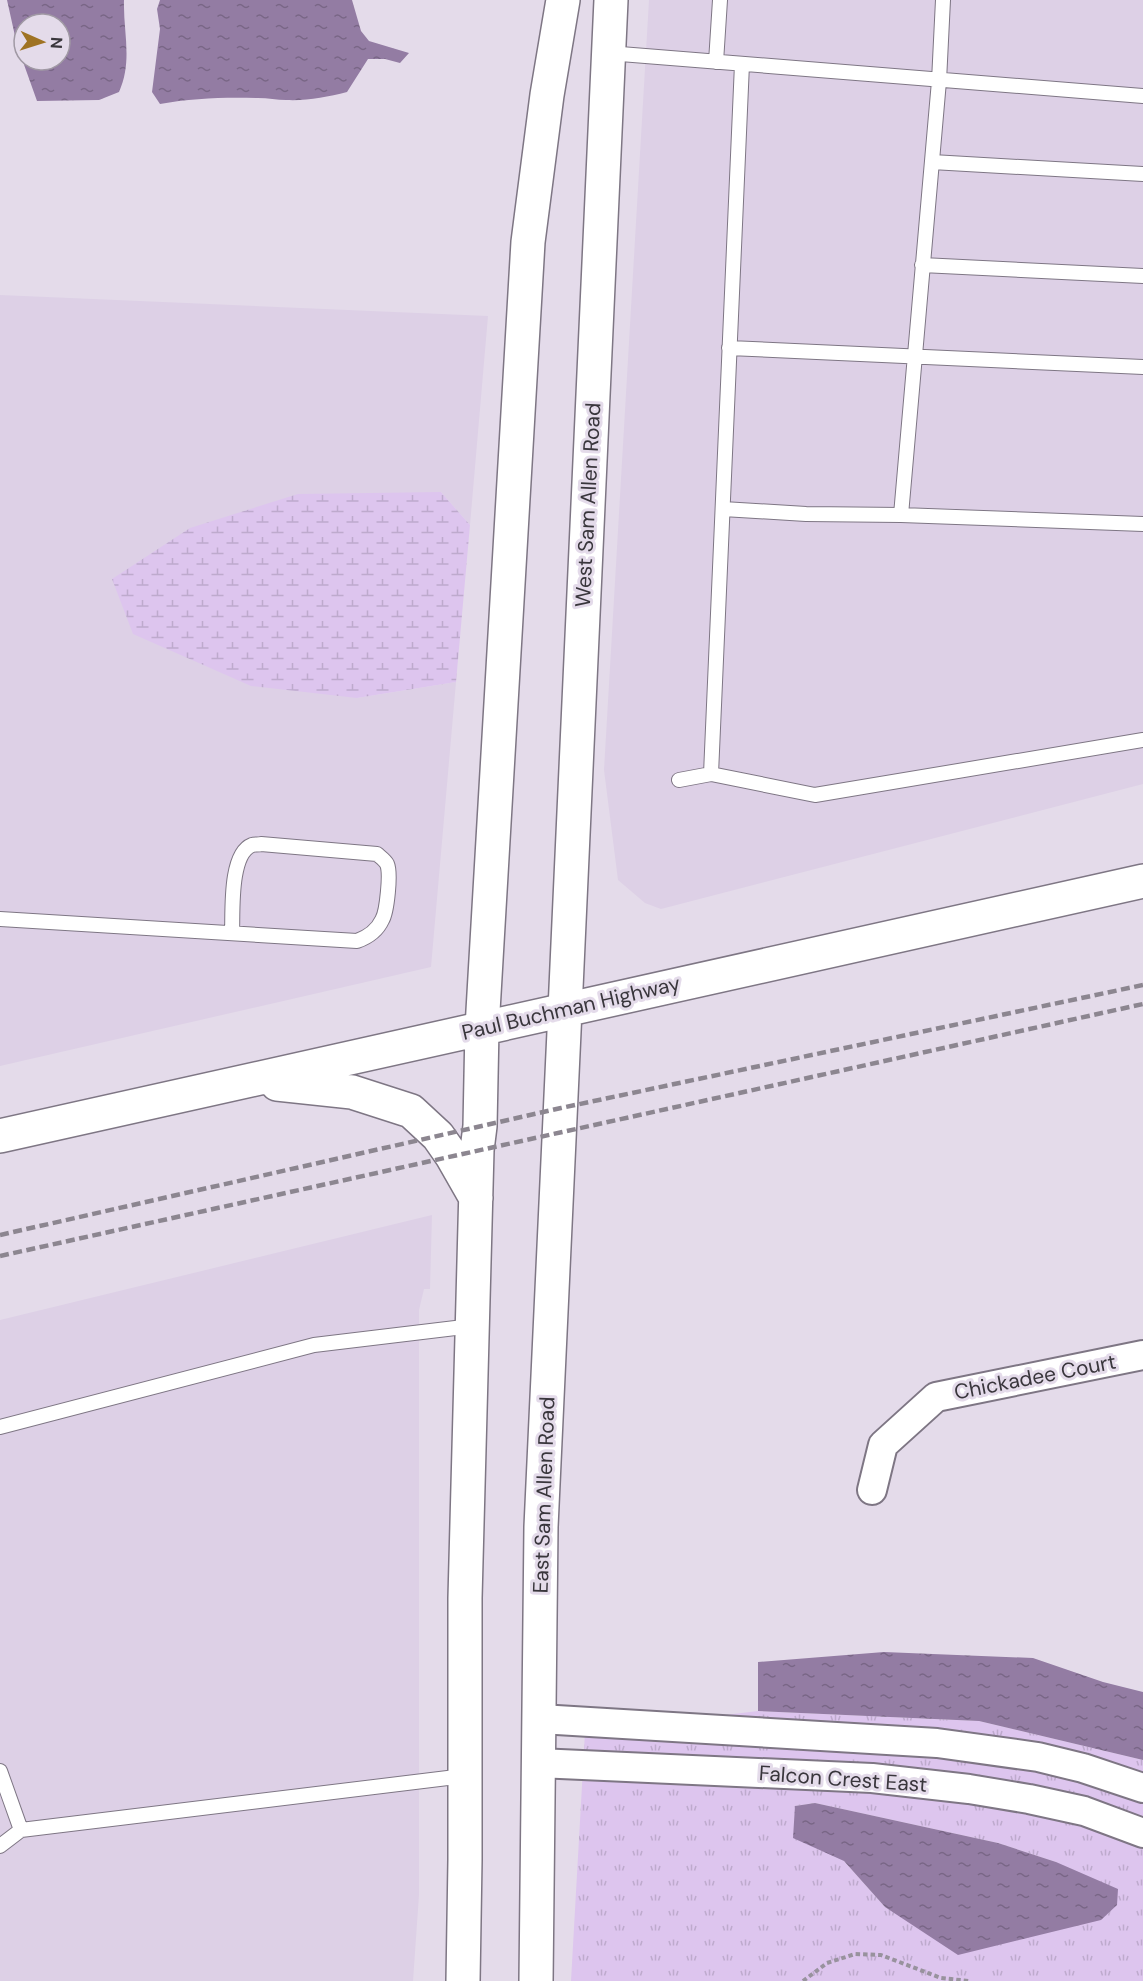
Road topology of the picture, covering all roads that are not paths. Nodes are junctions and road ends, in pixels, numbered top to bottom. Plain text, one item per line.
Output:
1 (563, 0) edge
2 (611, 0) edge
3 (720, 0) edge
4 (943, 0) edge
5 (608, 53) junction
6 (716, 62) junction
7 (742, 64) junction
8 (939, 81) junction
9 (1143, 96) edge
10 (932, 162) junction
11 (1143, 174) edge
12 (922, 265) junction
13 (1143, 276) edge
14 (729, 348) junction
15 (914, 356) junction
16 (1143, 367) edge
17 (723, 509) junction
18 (901, 515) junction
19 (1143, 524) edge
20 (1143, 740) edge
21 (711, 774) junction
22 (679, 780) dead end
23 (1143, 881) edge
24 (0, 919) edge
25 (232, 933) junction
26 (565, 1010) junction
27 (482, 1028) junction
28 (248, 1081) junction
29 (0, 1137) edge
30 (476, 1198) junction
31 (472, 1326) junction
32 (1143, 1355) edge
33 (0, 1427) edge
34 (872, 1490) dead end
35 (540, 1719) junction
36 (977, 1748) junction
37 (538, 1763) junction
38 (0, 1771) edge
39 (464, 1776) junction
40 (1143, 1788) edge
41 (969, 1789) junction
42 (21, 1830) junction
43 (1143, 1833) edge
44 (0, 1846) edge
45 (463, 1981) edge
46 (536, 1981) edge

1 - 27 main road
2 - 5 main road, West Sam Allen Road
3 - 6 lane
4 - 8 lane
5 - 6 lane
5 - 26 main road, West Sam Allen Road
6 - 7 lane
7 - 8 lane
7 - 14 lane
8 - 9 lane
8 - 10 lane
10 - 11 lane
10 - 12 lane
12 - 13 lane
12 - 15 lane
14 - 15 lane
14 - 17 lane
15 - 16 lane
15 - 18 lane
17 - 18 lane
17 - 21 lane
18 - 19 lane
20 - 21 lane
21 - 22 lane
23 - 26 main road, Paul Buchman Highway
24 - 25 lane
25 - 25 lane
26 - 27 main road, Paul Buchman Highway
26 - 35 main road, East Sam Allen Road
27 - 28 main road, Paul Buchman Highway
27 - 30 main road
28 - 29 main road, Paul Buchman Highway
28 - 30 main road
30 - 31 main road
31 - 33 lane
31 - 39 main road
32 - 34 street, Chickadee Court
35 - 36 street, Falcon Crest East
35 - 37 main road, East Sam Allen Road
36 - 40 street, Falcon Crest East
36 - 41 street
37 - 41 street, Falcon Crest East
37 - 46 main road, East Sam Allen Road
38 - 42 lane
39 - 42 lane
39 - 45 main road
41 - 43 street, Falcon Crest East
42 - 44 lane

